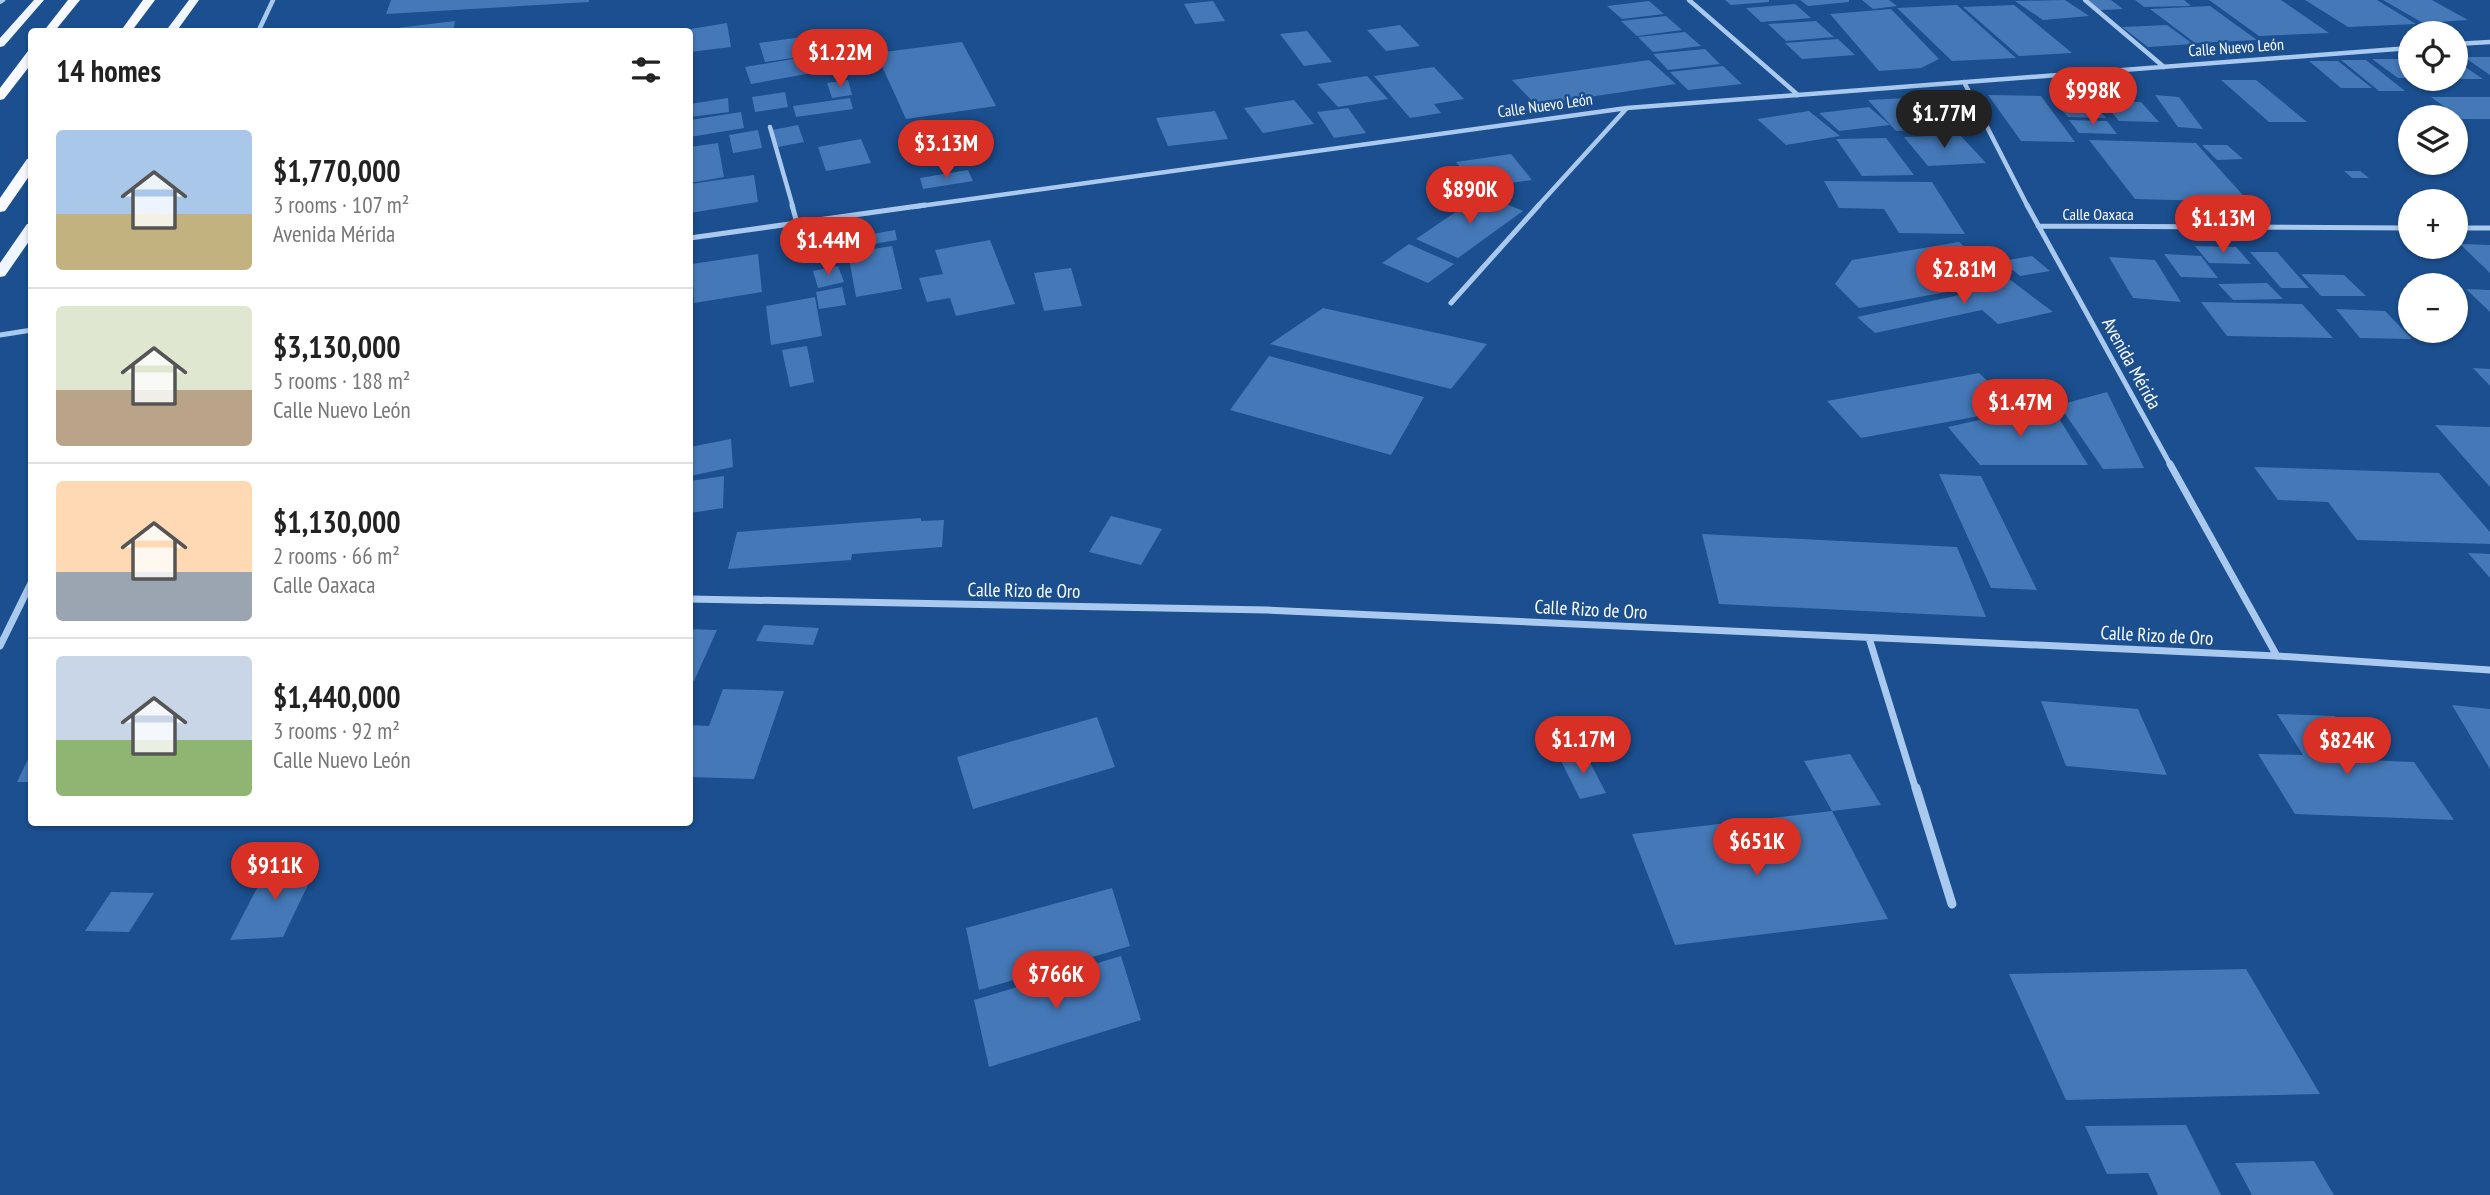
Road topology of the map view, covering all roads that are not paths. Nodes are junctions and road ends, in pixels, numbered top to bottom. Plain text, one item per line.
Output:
1 (39, 0) edge
2 (75, 0) edge
3 (194, 0) edge
4 (273, 0) edge
5 (1689, 0) edge
6 (2085, 0) edge
7 (148, 2) edge
8 (51, 28) edge
9 (128, 28) edge
10 (173, 28) edge
11 (260, 28) edge
12 (2490, 42) edge
13 (2468, 43) edge
14 (0, 44) edge
15 (2398, 49) edge
16 (28, 59) edge
17 (2164, 67) junction
18 (1964, 82) junction
19 (1797, 95) junction
20 (0, 96) edge
21 (1627, 108) junction
22 (770, 127) dead end
23 (28, 168) edge
24 (1, 207) edge
25 (797, 223) junction
26 (2038, 226) junction
27 (2398, 228) edge
28 (2468, 228) edge
29 (2490, 228) edge
30 (28, 233) edge
31 (693, 238) edge
32 (0, 273) edge
33 (1451, 303) dead end
34 (28, 331) edge
35 (0, 335) edge
36 (28, 591) edge
37 (693, 599) edge
38 (1869, 638) junction
39 (0, 646) edge
40 (2277, 656) junction
41 (2490, 670) edge
42 (1952, 904) dead end

1 - 14 main road
2 - 8 highway
3 - 10 main road
4 - 11 street
5 - 19 street
6 - 17 street
7 - 9 highway
12 - 13 street
15 - 17 street, Calle Nuevo León
16 - 20 highway
17 - 18 street, Calle Nuevo León
18 - 19 street, Calle Nuevo León
18 - 26 street, Avenida Mérida
19 - 21 street, Calle Nuevo León
21 - 25 street, Calle Nuevo León
21 - 33 street
22 - 25 street
23 - 24 highway
25 - 31 street, Calle Nuevo León
26 - 27 street, Calle Oaxaca
26 - 40 street, Avenida Mérida
28 - 29 street
30 - 32 main road
34 - 35 street
36 - 39 street
37 - 38 street, Calle Rizo de Oro
38 - 40 street, Calle Rizo de Oro
38 - 42 street
40 - 41 street, Calle Rizo de Oro

